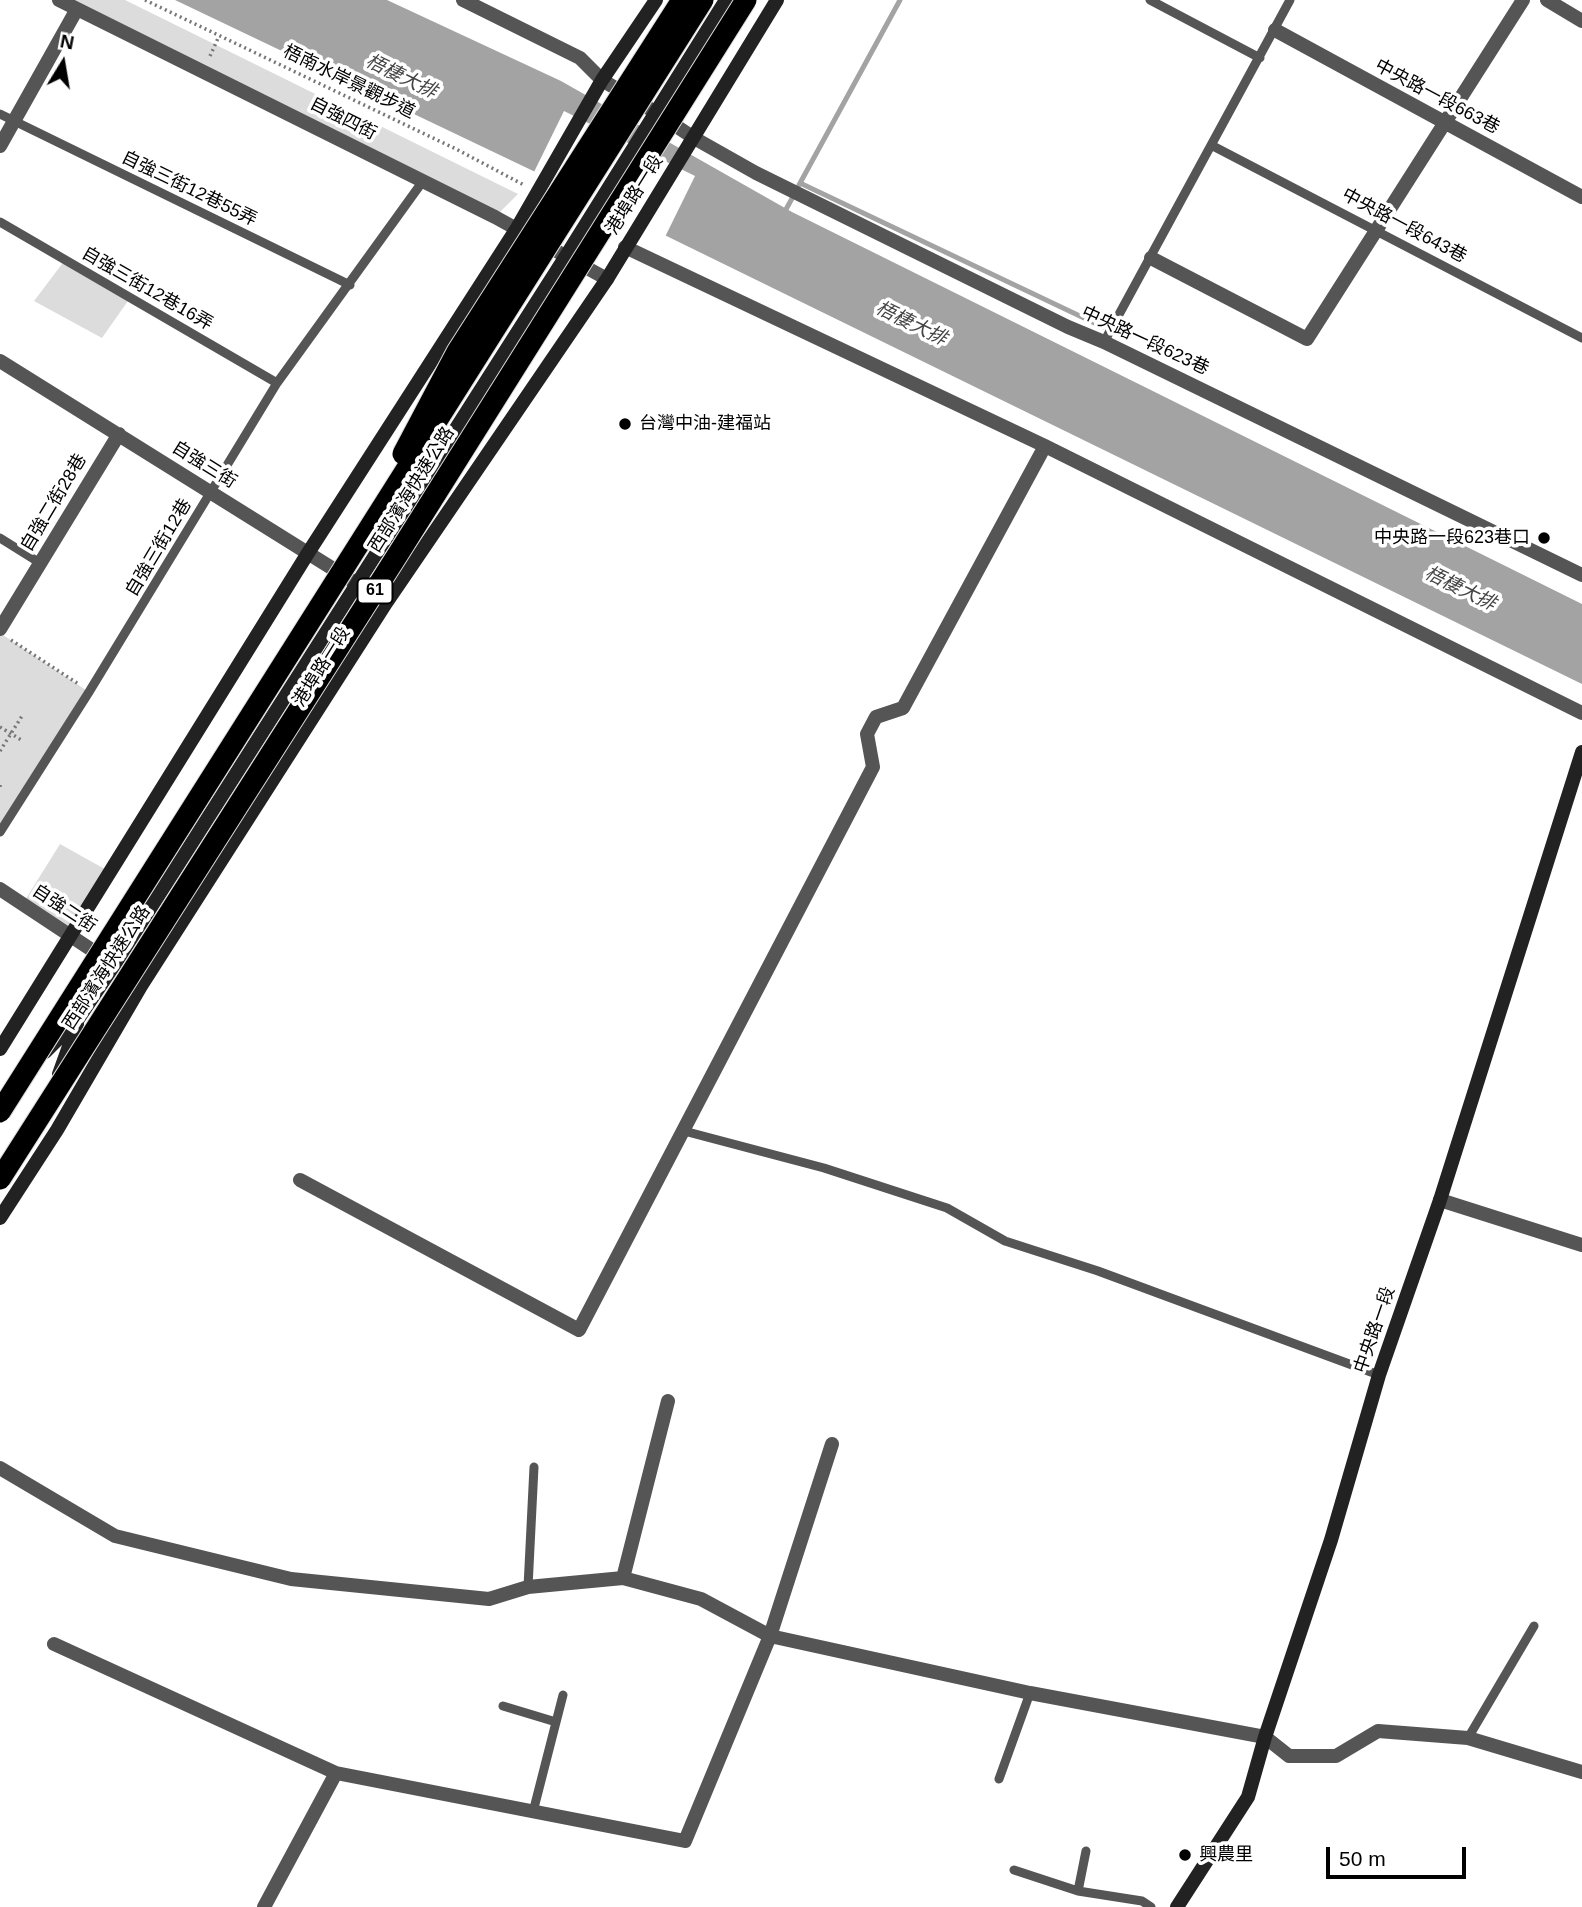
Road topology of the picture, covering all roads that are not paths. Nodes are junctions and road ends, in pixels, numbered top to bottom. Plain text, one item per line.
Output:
1 (59, 0) edge
2 (463, 0) edge
3 (656, 0) edge
4 (682, 0) edge
5 (704, 0) edge
6 (726, 0) edge
7 (746, 0) edge
8 (762, 0) edge
9 (777, 0) edge
10 (1150, 0) edge
11 (1290, 0) edge
12 (1524, 0) edge
13 (1547, 0) edge
14 (77, 9) junction
15 (1582, 21) edge
16 (1275, 30) junction
17 (1260, 58) junction
18 (601, 80) junction
19 (655, 111) junction
20 (0, 114) edge
21 (16, 122) junction
22 (1446, 124) junction
23 (694, 138) junction
24 (1211, 145) junction
25 (0, 146) edge
26 (423, 181) junction
27 (1582, 197) edge
28 (0, 222) edge
29 (517, 228) junction
30 (1376, 229) junction
31 (625, 247) junction
32 (566, 256) junction
33 (1151, 258) junction
34 (607, 279) junction
35 (350, 285) junction
36 (1582, 338) edge
37 (1104, 342) junction
38 (0, 361) edge
39 (277, 383) junction
40 (119, 434) junction
41 (1045, 446) junction
42 (211, 492) junction
43 (365, 537) junction
44 (0, 538) edge
45 (400, 551) junction
46 (308, 554) junction
47 (40, 563) junction
48 (1582, 575) edge
49 (358, 584) junction
50 (386, 603) junction
51 (5, 634) edge
52 (1582, 713) edge
53 (1582, 752) edge
54 (0, 832) edge
55 (0, 889) edge
56 (70, 936) junction
57 (114, 965) junction
58 (141, 986) junction
59 (78, 1019) junction
60 (0, 1049) edge
61 (0, 1098) edge
62 (0, 1112) edge
63 (684, 1131) junction
64 (0, 1179) edge
65 (300, 1180) dead end
66 (21, 1185) junction
67 (1440, 1200) junction
68 (0, 1218) edge
69 (1582, 1245) edge
70 (1379, 1375) junction
71 (668, 1401) dead end
72 (832, 1444) dead end
73 (534, 1467) dead end
74 (0, 1468) edge
75 (623, 1578) junction
76 (528, 1587) junction
77 (1534, 1626) dead end
78 (770, 1636) junction
79 (54, 1644) dead end
80 (1030, 1693) junction
81 (563, 1695) dead end
82 (503, 1706) dead end
83 (556, 1722) junction
84 (1265, 1737) junction
85 (1468, 1738) junction
86 (1582, 1772) edge
87 (336, 1773) junction
88 (999, 1779) dead end
89 (533, 1812) junction
90 (1086, 1851) dead end
91 (1014, 1870) dead end
92 (1078, 1891) junction
93 (264, 1907) edge
94 (1151, 1907) edge
95 (1177, 1907) edge

1 - 14 street, 自強四街
2 - 18 street, 中央路一段623巷
3 - 18 street
4 - 43 highway, bridge
5 - 43 highway, 西部濱海快速公路 / 61, bridge
6 - 19 street, 港埠路一段
7 - 45 highway, 西部濱海快速公路 / 61, bridge
8 - 45 highway, bridge
9 - 23 street, 港埠路一段
10 - 17 lane
11 - 16 lane
12 - 22 street
13 - 15 street
14 - 21 street
14 - 26 street, 自強四街
16 - 17 lane
16 - 22 street, 中央路一段663巷
17 - 24 lane
18 - 19 street, 中央路一段623巷
18 - 29 street
19 - 23 street, 中央路一段623巷
19 - 32 street, 港埠路一段
20 - 21 lane, 自強三街12巷55弄
21 - 25 street
21 - 35 lane, 自強三街12巷55弄
22 - 27 street, 中央路一段663巷
22 - 30 street
23 - 31 street, 港埠路一段
23 - 37 street, 中央路一段623巷
24 - 30 lane, 中央路一段643巷
24 - 33 lane
26 - 29 street, 自強四街
26 - 35 lane, 自強三街12巷
28 - 39 lane, 自強三街12巷16弄
29 - 32 street, 自強四街
29 - 46 street
30 - 33 street
30 - 36 lane, 中央路一段643巷
31 - 34 street, 港埠路一段
31 - 41 street
32 - 34 street, 自強四街
32 - 49 street, 港埠路一段
33 - 37 lane
34 - 50 street, 港埠路一段
35 - 39 lane, 自強三街12巷
37 - 48 street, 中央路一段623巷
38 - 40 street, 自強三街
39 - 42 lane, 自強三街12巷
40 - 42 street, 自強三街
40 - 47 street, 自強二街28巷
41 - 52 street
41 - 63 street
42 - 46 street, 自強三街
42 - 54 lane, 自強三街12巷
43 - 62 highway, 西部濱海快速公路 / 61, bridge
44 - 47 lane
45 - 64 highway, 西部濱海快速公路 / 61, bridge
46 - 49 street, 自強三街
46 - 56 street
47 - 51 street, 自強二街28巷
49 - 50 street, 自強三街
49 - 57 street, 港埠路一段
50 - 58 street, 港埠路一段
53 - 67 street, 中央路一段
55 - 56 street, 自強二街
56 - 57 street, 自強二街
56 - 60 street
57 - 58 street, 自強二街
57 - 59 street, 港埠路一段
58 - 66 street, 港埠路一段
59 - 61 street, 港埠路一段
59 - 66 street, 港埠路一段
63 - 65 street
63 - 70 lane
66 - 68 street, 港埠路一段
67 - 69 street
67 - 70 street, 中央路一段
70 - 84 street, 中央路一段
71 - 75 street
72 - 78 street
73 - 76 lane
74 - 76 street
75 - 76 street
75 - 78 street
77 - 85 lane
78 - 80 street
78 - 89 street
79 - 87 street
80 - 84 street
80 - 88 lane
81 - 83 lane
82 - 83 lane
83 - 89 lane
84 - 85 street
84 - 95 street, 中央路一段
85 - 86 street
87 - 89 street
87 - 93 street
90 - 92 lane
91 - 92 lane
92 - 94 lane

